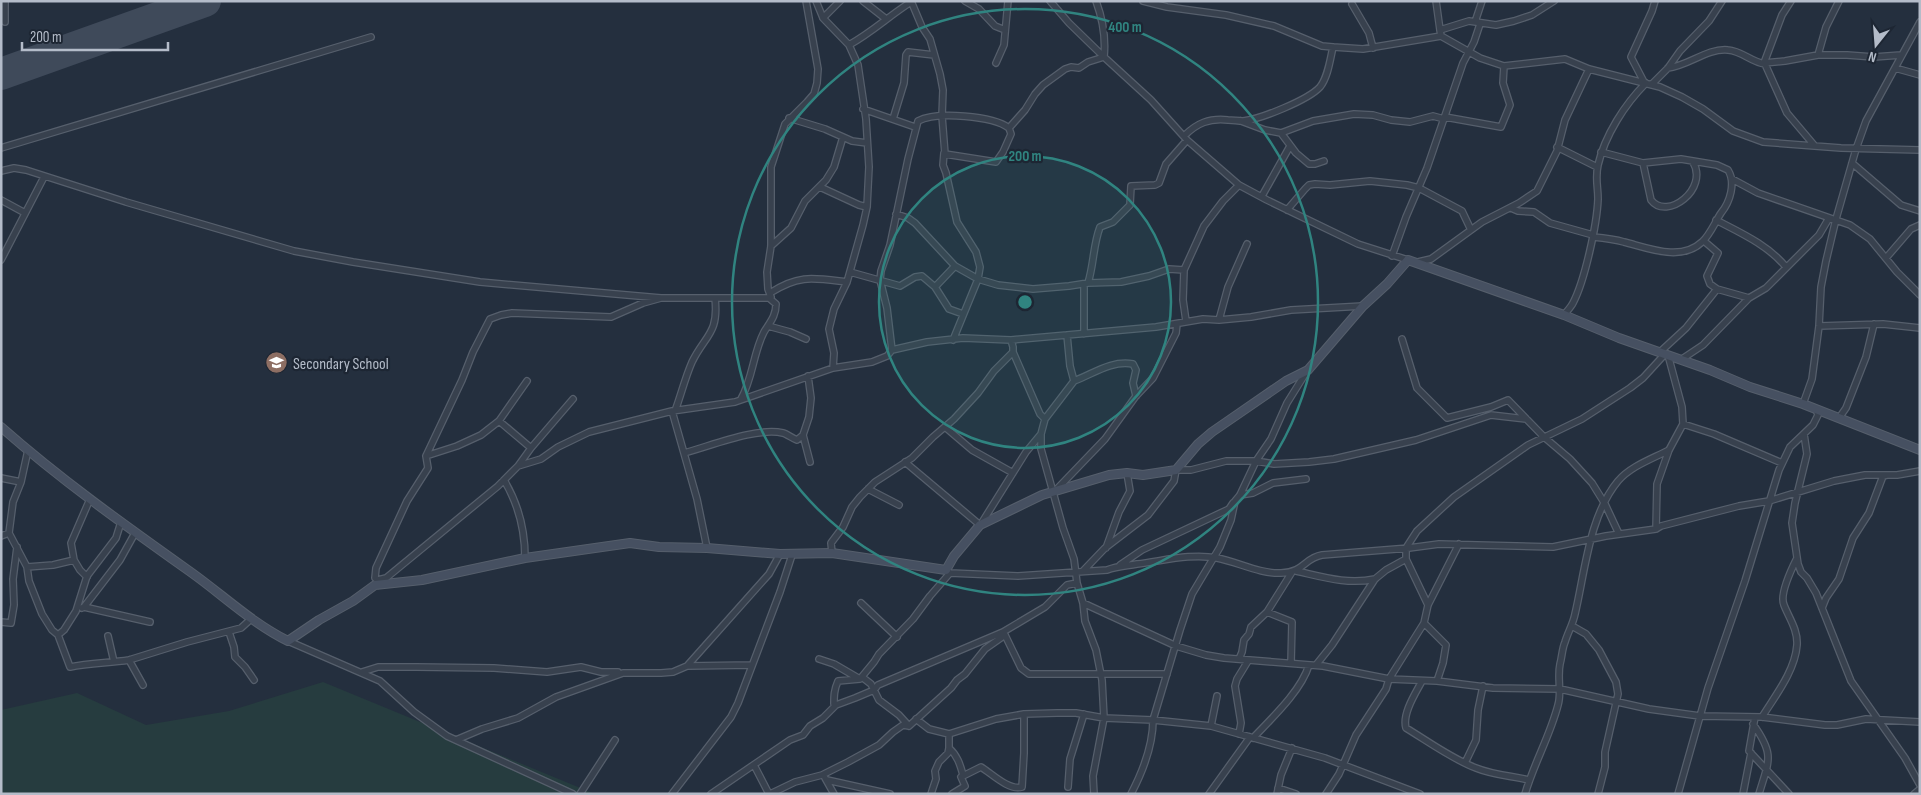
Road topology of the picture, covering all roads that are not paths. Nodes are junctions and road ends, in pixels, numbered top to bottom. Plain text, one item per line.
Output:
1 (5, 1) edge
2 (806, 1) edge
3 (816, 1) edge
4 (840, 1) edge
5 (863, 1) edge
6 (965, 1) edge
7 (1008, 1) edge
8 (1050, 1) edge
9 (1096, 1) edge
10 (1143, 1) edge
11 (1436, 1) edge
12 (1482, 1) edge
13 (1655, 1) edge
14 (1722, 1) edge
15 (1790, 1) edge
16 (1839, 1) edge
17 (907, 2) edge
18 (1550, 3) edge
19 (1352, 4) dead end
20 (823, 18) junction
21 (886, 19) junction
22 (5, 22) dead end
23 (1920, 22) edge
24 (1478, 23) junction
25 (1005, 30) junction
26 (1441, 33) junction
27 (371, 37) dead end
28 (849, 45) junction
29 (1333, 48) junction
30 (1373, 48) junction
31 (1468, 52) junction
32 (934, 55) junction
33 (1818, 55) junction
34 (1901, 55) junction
35 (1104, 57) junction
36 (996, 63) dead end
37 (1764, 63) junction
38 (1504, 66) junction
39 (1668, 68) junction
40 (1895, 68) junction
41 (1589, 69) junction
42 (1920, 75) edge
43 (1647, 83) junction
44 (864, 109) junction
45 (942, 116) junction
46 (789, 118) junction
47 (1445, 118) junction
48 (894, 119) junction
49 (1241, 121) junction
50 (916, 127) junction
51 (1009, 128) junction
52 (1281, 133) junction
53 (843, 137) junction
54 (1185, 138) junction
55 (867, 143) junction
56 (1814, 145) junction
57 (1290, 146) junction
58 (1, 148) edge
59 (1557, 148) junction
60 (1856, 149) junction
61 (1920, 150) edge
62 (1601, 152) junction
63 (946, 154) junction
64 (1324, 161) dead end
65 (1693, 162) junction
66 (1643, 163) junction
67 (1852, 163) junction
68 (1597, 167) junction
69 (1, 171) edge
70 (44, 177) junction
71 (1732, 179) junction
72 (1239, 185) junction
73 (820, 187) junction
74 (1419, 188) junction
75 (1262, 196) junction
76 (1, 200) edge
77 (867, 207) junction
78 (1511, 208) junction
79 (1288, 210) junction
80 (1920, 211) edge
81 (25, 213) junction
82 (896, 214) junction
83 (1832, 219) junction
84 (1716, 220) junction
85 (1920, 225) edge
86 (1471, 230) junction
87 (1593, 236) junction
88 (1704, 241) junction
89 (1247, 244) dead end
90 (771, 246) junction
91 (1392, 256) junction
92 (1886, 258) junction
93 (1, 260) edge
94 (1408, 260) junction
95 (1418, 262) junction
96 (955, 266) junction
97 (1786, 267) junction
98 (1184, 270) junction
99 (850, 272) junction
100 (978, 278) junction
101 (880, 280) junction
102 (847, 282) junction
103 (1086, 284) junction
104 (935, 287) junction
105 (1717, 289) junction
106 (1920, 294) edge
107 (770, 296) junction
108 (661, 298) junction
109 (716, 298) junction
110 (1748, 298) junction
111 (1363, 306) junction
112 (963, 314) junction
113 (1564, 315) junction
114 (1219, 320) junction
115 (1186, 321) junction
116 (1177, 324) junction
117 (1874, 324) junction
118 (768, 326) junction
119 (1819, 326) junction
120 (1920, 328) edge
121 (1084, 334) junction
122 (1067, 335) junction
123 (806, 339) dead end
124 (1402, 339) dead end
125 (953, 340) junction
126 (1011, 340) junction
127 (892, 350) junction
128 (1013, 352) junction
129 (1664, 354) junction
130 (1682, 359) junction
131 (833, 368) junction
132 (1308, 370) junction
133 (808, 376) junction
134 (526, 381) dead end
135 (1074, 381) junction
136 (1136, 396) junction
137 (573, 399) dead end
138 (741, 399) junction
139 (1803, 404) junction
140 (1816, 409) junction
141 (674, 411) junction
142 (1839, 418) junction
143 (1045, 419) junction
144 (1526, 419) junction
145 (499, 421) junction
146 (1683, 424) junction
147 (1, 427) edge
148 (945, 427) junction
149 (1041, 434) junction
150 (1804, 434) junction
151 (803, 435) junction
152 (1544, 437) junction
153 (531, 448) junction
154 (28, 450) junction
155 (1670, 450) junction
156 (1920, 450) edge
157 (684, 453) junction
158 (426, 456) junction
159 (1256, 461) junction
160 (810, 462) dead end
161 (905, 462) junction
162 (1782, 464) junction
163 (518, 466) junction
164 (1176, 470) junction
165 (1920, 471) edge
166 (1013, 473) junction
167 (1127, 473) junction
168 (1887, 474) junction
169 (1, 478) edge
170 (1306, 479) dead end
171 (504, 480) junction
172 (20, 482) junction
173 (868, 489) junction
174 (1053, 493) junction
175 (1797, 494) junction
176 (1240, 495) junction
177 (90, 499) junction
178 (1235, 501) junction
179 (1769, 501) junction
180 (1605, 504) junction
181 (899, 505) dead end
182 (121, 522) junction
183 (980, 524) junction
184 (1656, 529) junction
185 (8, 533) junction
186 (135, 533) junction
187 (1620, 534) junction
188 (1, 536) edge
189 (1592, 539) junction
190 (1459, 544) junction
191 (17, 547) junction
192 (707, 548) junction
193 (1106, 548) junction
194 (1406, 548) junction
195 (832, 553) junction
196 (780, 554) junction
197 (792, 555) junction
198 (526, 558) junction
199 (1214, 558) junction
200 (1798, 558) junction
201 (74, 560) junction
202 (1406, 560) junction
203 (1119, 565) junction
204 (27, 567) junction
205 (1079, 571) junction
206 (1294, 571) junction
207 (948, 572) junction
208 (87, 576) junction
209 (1375, 579) junction
210 (377, 583) junction
211 (1077, 583) junction
212 (861, 603) dead end
213 (1084, 603) junction
214 (1428, 605) junction
215 (84, 608) junction
216 (1822, 608) junction
217 (76, 611) junction
218 (1267, 612) junction
219 (251, 619) junction
220 (1, 622) edge
221 (150, 622) dead end
222 (1424, 623) junction
223 (1572, 626) junction
224 (229, 632) junction
225 (1004, 633) junction
226 (58, 635) junction
227 (108, 636) dead end
228 (897, 637) junction
229 (288, 641) junction
230 (1176, 646) junction
231 (819, 659) dead end
232 (1239, 659) junction
233 (129, 660) junction
234 (1248, 661) junction
235 (114, 662) junction
236 (1291, 663) junction
237 (752, 665) junction
238 (1309, 665) junction
239 (1316, 665) junction
240 (687, 666) junction
241 (362, 672) junction
242 (623, 673) junction
243 (1100, 673) junction
244 (1167, 674) junction
245 (861, 678) junction
246 (1389, 679) junction
247 (254, 680) dead end
248 (1422, 681) junction
249 (1438, 681) junction
250 (143, 685) dead end
251 (1483, 686) junction
252 (874, 690) junction
253 (1560, 690) junction
254 (1218, 696) dead end
255 (1617, 702) junction
256 (836, 705) junction
257 (1024, 714) junction
258 (1084, 714) junction
259 (1700, 716) junction
260 (1759, 717) junction
261 (1104, 718) junction
262 (916, 719) junction
263 (1154, 720) junction
264 (1877, 720) junction
265 (1920, 722) edge
266 (1753, 724) junction
267 (909, 726) junction
268 (1211, 726) junction
269 (949, 734) junction
270 (1239, 734) junction
271 (1252, 737) junction
272 (456, 740) junction
273 (615, 740) dead end
274 (949, 748) junction
275 (1292, 748) junction
276 (1751, 754) junction
277 (1465, 763) junction
278 (754, 765) junction
279 (1344, 765) junction
280 (1766, 770) junction
281 (822, 775) junction
282 (961, 777) junction
283 (827, 780) junction
284 (1529, 780) junction
285 (1920, 785) edge
286 (965, 786) junction
287 (1068, 787) dead end
288 (1920, 789) edge
289 (1277, 791) edge
290 (773, 793) edge
291 (573, 794) edge
292 (580, 794) edge
293 (672, 794) edge
294 (711, 794) edge
295 (834, 794) edge
296 (890, 794) edge
297 (931, 794) edge
298 (952, 794) edge
299 (968, 794) edge
300 (1094, 794) edge
301 (1131, 794) edge
302 (1209, 794) edge
303 (1296, 794) edge
304 (1326, 794) edge
305 (1420, 794) edge
306 (1525, 794) edge
307 (1598, 794) edge
308 (1678, 794) edge
309 (1743, 794) edge
310 (1759, 794) edge
311 (1789, 794) edge
312 (1914, 794) edge

1 - 22 street
2 - 46 street
3 - 20 street
4 - 20 street
5 - 21 street
6 - 25 street
7 - 25 street
8 - 35 street
9 - 35 street
10 - 29 street
11 - 26 street
12 - 24 street
13 - 43 street
14 - 39 street
15 - 37 street
16 - 33 street
17 - 21 street
17 - 32 street
18 - 24 street
19 - 30 street
20 - 28 street
21 - 28 street
23 - 34 street
24 - 26 street
24 - 31 street
25 - 36 street
26 - 30 street
26 - 31 street
27 - 58 street
28 - 44 street
29 - 30 street
29 - 49 street
31 - 38 street
31 - 47 street
32 - 45 street
32 - 48 street
33 - 34 street
33 - 37 street
34 - 40 street
35 - 51 street
35 - 54 street
37 - 39 street
37 - 56 street
38 - 41 street
38 - 47 street
39 - 43 street
40 - 42 street
40 - 60 street
41 - 43 street
41 - 59 street
43 - 56 street
43 - 62 street
44 - 48 street
44 - 55 street
45 - 50 street
45 - 51 street
45 - 63 street
46 - 53 street
46 - 90 street
47 - 52 street
47 - 74 street
48 - 50 street
49 - 52 street
49 - 54 street
50 - 82 street
51 - 63 street
52 - 57 street
53 - 55 street
53 - 73 street
54 - 72 street
54 - 103 street
55 - 77 street
56 - 60 street
57 - 64 street
57 - 75 street
59 - 68 street
59 - 78 street
60 - 61 street
60 - 67 street
62 - 66 street
62 - 68 street
63 - 100 street
65 - 66 street
65 - 66 street
65 - 71 street
67 - 80 street
67 - 83 street
68 - 87 street
69 - 70 street
70 - 81 street
70 - 108 street
71 - 83 street
71 - 84 street
72 - 75 street
72 - 98 street
73 - 77 street
73 - 90 street
74 - 79 street
74 - 86 street
74 - 91 street
75 - 79 street
76 - 81 street
77 - 99 street
78 - 86 street
78 - 87 street
79 - 91 street
81 - 93 street
82 - 96 street
82 - 101 street
83 - 92 street
83 - 97 street
83 - 119 street
84 - 88 street
84 - 97 street
85 - 92 street
86 - 95 street
87 - 88 street
87 - 113 street
88 - 105 street
89 - 114 street
90 - 107 street
91 - 94 street
92 - 106 street
94 - 95 main road
94 - 111 main road
95 - 113 main road
96 - 100 street
96 - 104 street
97 - 110 street
98 - 103 street
98 - 115 street
99 - 101 street
99 - 102 street
100 - 103 street
100 - 112 street
101 - 104 street
101 - 127 street
102 - 107 street
102 - 131 street
103 - 121 street
104 - 112 street
105 - 110 street
105 - 129 street
107 - 109 street
107 - 118 street
108 - 109 street
108 - 158 street
109 - 141 street
110 - 130 street
111 - 114 street
111 - 132 main road
112 - 125 street
113 - 129 main road
114 - 115 street
115 - 116 street
116 - 121 street
116 - 136 street
117 - 119 street
117 - 120 street
117 - 142 street
118 - 123 street
118 - 138 street
119 - 139 street
121 - 122 street
122 - 126 street
122 - 135 street
124 - 144 street
125 - 126 street
125 - 127 street
126 - 128 street
127 - 131 street
128 - 143 street
128 - 148 street
129 - 130 main road
129 - 146 street
129 - 152 street
130 - 139 main road
131 - 133 street
132 - 159 street
132 - 164 main road
133 - 138 street
133 - 151 street
134 - 145 street
135 - 136 street
135 - 143 street
136 - 174 street
137 - 153 street
138 - 141 street
139 - 140 main road
140 - 142 main road
140 - 150 street
141 - 157 street
141 - 163 street
142 - 156 main road
143 - 149 street
144 - 152 street
144 - 159 street
145 - 153 street
145 - 158 street
146 - 155 street
146 - 162 street
147 - 154 main road
148 - 161 street
148 - 166 street
149 - 166 street
149 - 174 street
150 - 162 street
150 - 175 street
151 - 157 street
151 - 160 street
152 - 180 street
152 - 194 street
153 - 163 street
154 - 172 street
154 - 177 main road
155 - 180 street
155 - 184 street
157 - 192 street
158 - 210 street
159 - 164 street
159 - 176 street
161 - 173 street
161 - 183 street
162 - 179 street
163 - 171 street
164 - 167 main road
164 - 193 street
165 - 168 street
166 - 183 street
167 - 174 main road
167 - 193 street
168 - 175 street
168 - 216 street
169 - 172 street
170 - 176 street
171 - 198 street
171 - 210 street
172 - 185 street
173 - 181 street
173 - 195 street
174 - 183 main road
174 - 205 street
175 - 179 street
175 - 200 street
176 - 178 street
177 - 182 main road
177 - 201 street
178 - 199 street
178 - 203 street
179 - 184 street
179 - 259 street
180 - 187 street
180 - 189 street
182 - 186 main road
182 - 208 street
183 - 207 main road
184 - 187 street
185 - 188 street
185 - 191 street
186 - 215 street
186 - 219 main road
187 - 189 street
189 - 190 street
189 - 223 street
190 - 194 street
190 - 214 street
191 - 204 street
191 - 220 street
192 - 196 main road
192 - 198 main road
193 - 205 street
194 - 202 street
194 - 206 street
195 - 197 main road
195 - 207 main road
196 - 197 main road
196 - 240 street
197 - 237 street
198 - 210 main road
199 - 203 street
199 - 206 street
199 - 230 street
200 - 216 street
200 - 260 street
201 - 204 street
201 - 208 street
202 - 209 street
202 - 214 street
203 - 205 street
204 - 226 street
205 - 207 street
205 - 211 street
206 - 209 street
206 - 218 street
207 - 228 street
208 - 217 street
209 - 239 street
210 - 229 main road
211 - 213 street
211 - 225 street
212 - 228 street
213 - 230 street
213 - 243 street
214 - 222 street
215 - 217 street
215 - 221 street
216 - 264 street
217 - 226 street
218 - 232 street
218 - 236 street
219 - 224 street
219 - 229 main road
222 - 246 street
222 - 249 street
223 - 253 street
223 - 255 street
224 - 233 street
224 - 247 street
225 - 243 street
225 - 252 street
225 - 262 street
226 - 235 street
227 - 235 street
228 - 245 street
229 - 241 street
230 - 232 street
230 - 244 street
231 - 245 street
232 - 234 street
233 - 235 street
233 - 250 street
234 - 236 street
234 - 270 street
236 - 238 street
237 - 240 street
237 - 293 street
238 - 239 street
238 - 271 street
239 - 246 street
240 - 242 street
241 - 242 street
241 - 272 street
242 - 272 street
243 - 244 street
243 - 261 street
244 - 263 street
245 - 252 street
245 - 256 street
246 - 248 street
246 - 279 street
248 - 249 street
248 - 277 street
249 - 251 street
251 - 253 street
251 - 277 street
252 - 256 street
252 - 267 street
253 - 255 street
253 - 284 street
254 - 268 street
255 - 259 street
255 - 307 street
256 - 278 street
257 - 258 street
257 - 269 street
257 - 282 street
258 - 261 street
258 - 287 street
259 - 260 street
259 - 308 street
260 - 264 street
260 - 266 street
261 - 263 street
261 - 300 street
262 - 267 street
262 - 269 street
263 - 268 street
263 - 301 street
264 - 265 street
264 - 285 street
266 - 276 street
266 - 280 street
267 - 281 street
268 - 270 street
269 - 274 street
270 - 271 street
271 - 275 street
271 - 302 street
272 - 291 street
273 - 292 street
274 - 282 street
274 - 297 street
275 - 279 street
275 - 289 street
276 - 280 street
276 - 309 street
277 - 284 street
278 - 290 street
278 - 294 street
279 - 304 street
279 - 305 street
280 - 310 street
280 - 311 street
281 - 283 street
281 - 290 street
282 - 286 street
283 - 295 street
283 - 296 street
284 - 306 street
286 - 298 street
286 - 299 street
288 - 312 street
289 - 303 street

